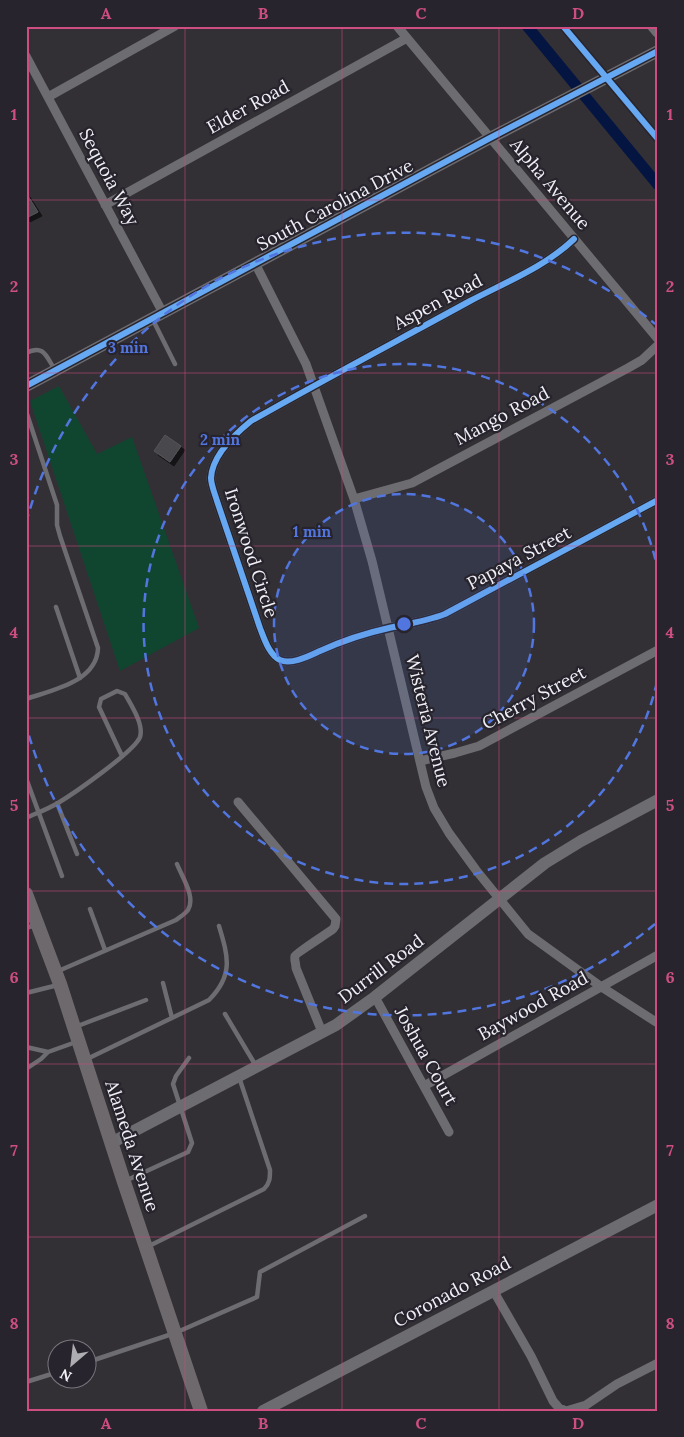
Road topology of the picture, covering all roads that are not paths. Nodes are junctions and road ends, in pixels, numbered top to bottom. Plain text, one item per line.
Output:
1 (176, 26) edge
2 (397, 26) edge
3 (653, 26) edge
4 (658, 32) edge
5 (407, 38) junction
6 (658, 51) edge
7 (26, 56) edge
8 (48, 97) junction
9 (490, 138) junction
10 (105, 205) junction
11 (574, 239) junction
12 (256, 265) junction
13 (158, 316) junction
14 (658, 339) edge
15 (658, 345) edge
16 (26, 353) edge
17 (175, 364) dead end
18 (56, 371) junction
19 (26, 386) edge
20 (313, 386) junction
21 (26, 411) edge
22 (354, 499) junction
23 (658, 500) edge
24 (56, 607) dead end
25 (389, 628) junction
26 (658, 650) edge
27 (80, 678) junction
28 (26, 699) edge
29 (122, 756) junction
30 (420, 760) junction
31 (26, 778) edge
32 (658, 800) edge
33 (238, 802) dead end
34 (57, 804) junction
35 (38, 812) junction
36 (26, 818) edge
37 (77, 854) dead end
38 (177, 864) dead end
39 (62, 876) dead end
40 (26, 894) edge
41 (499, 899) junction
42 (90, 909) dead end
43 (32, 926) edge
44 (219, 926) dead end
45 (105, 950) junction
46 (658, 955) edge
47 (57, 978) junction
48 (163, 983) dead end
49 (600, 986) junction
50 (26, 993) edge
51 (375, 997) junction
52 (146, 1000) dead end
53 (225, 1014) dead end
54 (172, 1018) junction
55 (656, 1022) dead end
56 (74, 1027) junction
57 (322, 1032) junction
58 (78, 1042) junction
59 (26, 1047) edge
60 (48, 1052) junction
61 (189, 1058) dead end
62 (84, 1060) junction
63 (256, 1067) junction
64 (26, 1069) edge
65 (239, 1077) junction
66 (424, 1086) junction
67 (181, 1106) junction
68 (449, 1132) dead end
69 (111, 1143) junction
70 (124, 1182) junction
71 (658, 1205) edge
72 (365, 1216) dead end
73 (146, 1248) junction
74 (493, 1290) junction
75 (175, 1333) junction
76 (98, 1359) edge
77 (658, 1362) edge
78 (48, 1375) edge
79 (26, 1382) edge
80 (201, 1411) edge
81 (262, 1411) edge

1 - 8 street
2 - 5 street, Alpha Avenue
3 - 4 street
5 - 9 street, Alpha Avenue
5 - 10 street, Elder Road
6 - 9 street, South Carolina Drive
7 - 8 street, Sequoia Way
8 - 10 street, Sequoia Way
9 - 11 street, Alpha Avenue
9 - 12 street, South Carolina Drive
10 - 13 street, Sequoia Way
11 - 14 street, Alpha Avenue
11 - 20 street, Aspen Road
12 - 13 street, South Carolina Drive
12 - 20 street, Wisteria Avenue
13 - 17 lane
13 - 18 street, South Carolina Drive
15 - 22 street, Mango Road
16 - 18 lane
18 - 19 street, South Carolina Drive
20 - 22 street, Wisteria Avenue
20 - 25 street, Ironwood Circle
21 - 27 lane
22 - 25 street, Wisteria Avenue
23 - 25 street, Papaya Street
24 - 27 lane
25 - 30 street, Wisteria Avenue
26 - 30 street, Cherry Street
27 - 28 lane
29 - 29 lane
29 - 34 lane
30 - 41 street, Wisteria Avenue
31 - 35 lane
32 - 41 street, Durrill Road
33 - 57 street
34 - 35 lane
34 - 37 lane
35 - 36 lane
35 - 39 lane
38 - 45 lane
40 - 43 main road, Alameda Avenue
41 - 49 street, Wisteria Avenue
41 - 51 street, Durrill Road
42 - 45 lane
43 - 47 main road, Alameda Avenue
44 - 54 lane
45 - 47 lane
46 - 49 street, Baywood Road
47 - 50 lane
47 - 56 main road, Alameda Avenue
48 - 54 lane
49 - 55 street, Wisteria Avenue
49 - 66 street, Baywood Road
51 - 57 street, Durrill Road
51 - 66 street, Joshua Court
52 - 56 lane
53 - 63 lane
54 - 62 lane
56 - 58 main road, Alameda Avenue
57 - 63 street, Durrill Road
58 - 60 lane
58 - 62 main road, Alameda Avenue
59 - 60 lane
60 - 64 lane
61 - 67 lane
62 - 69 main road, Alameda Avenue
63 - 65 street, Durrill Road
65 - 67 street, Durrill Road
65 - 73 lane
66 - 68 street, Joshua Court
67 - 69 street, Durrill Road
67 - 70 lane
69 - 70 main road, Alameda Avenue
70 - 73 main road, Alameda Avenue
71 - 74 street, Coronado Road
72 - 75 lane
73 - 75 main road, Alameda Avenue
74 - 77 street
74 - 81 street, Coronado Road
75 - 76 lane
75 - 80 main road, Alameda Avenue
78 - 79 lane

